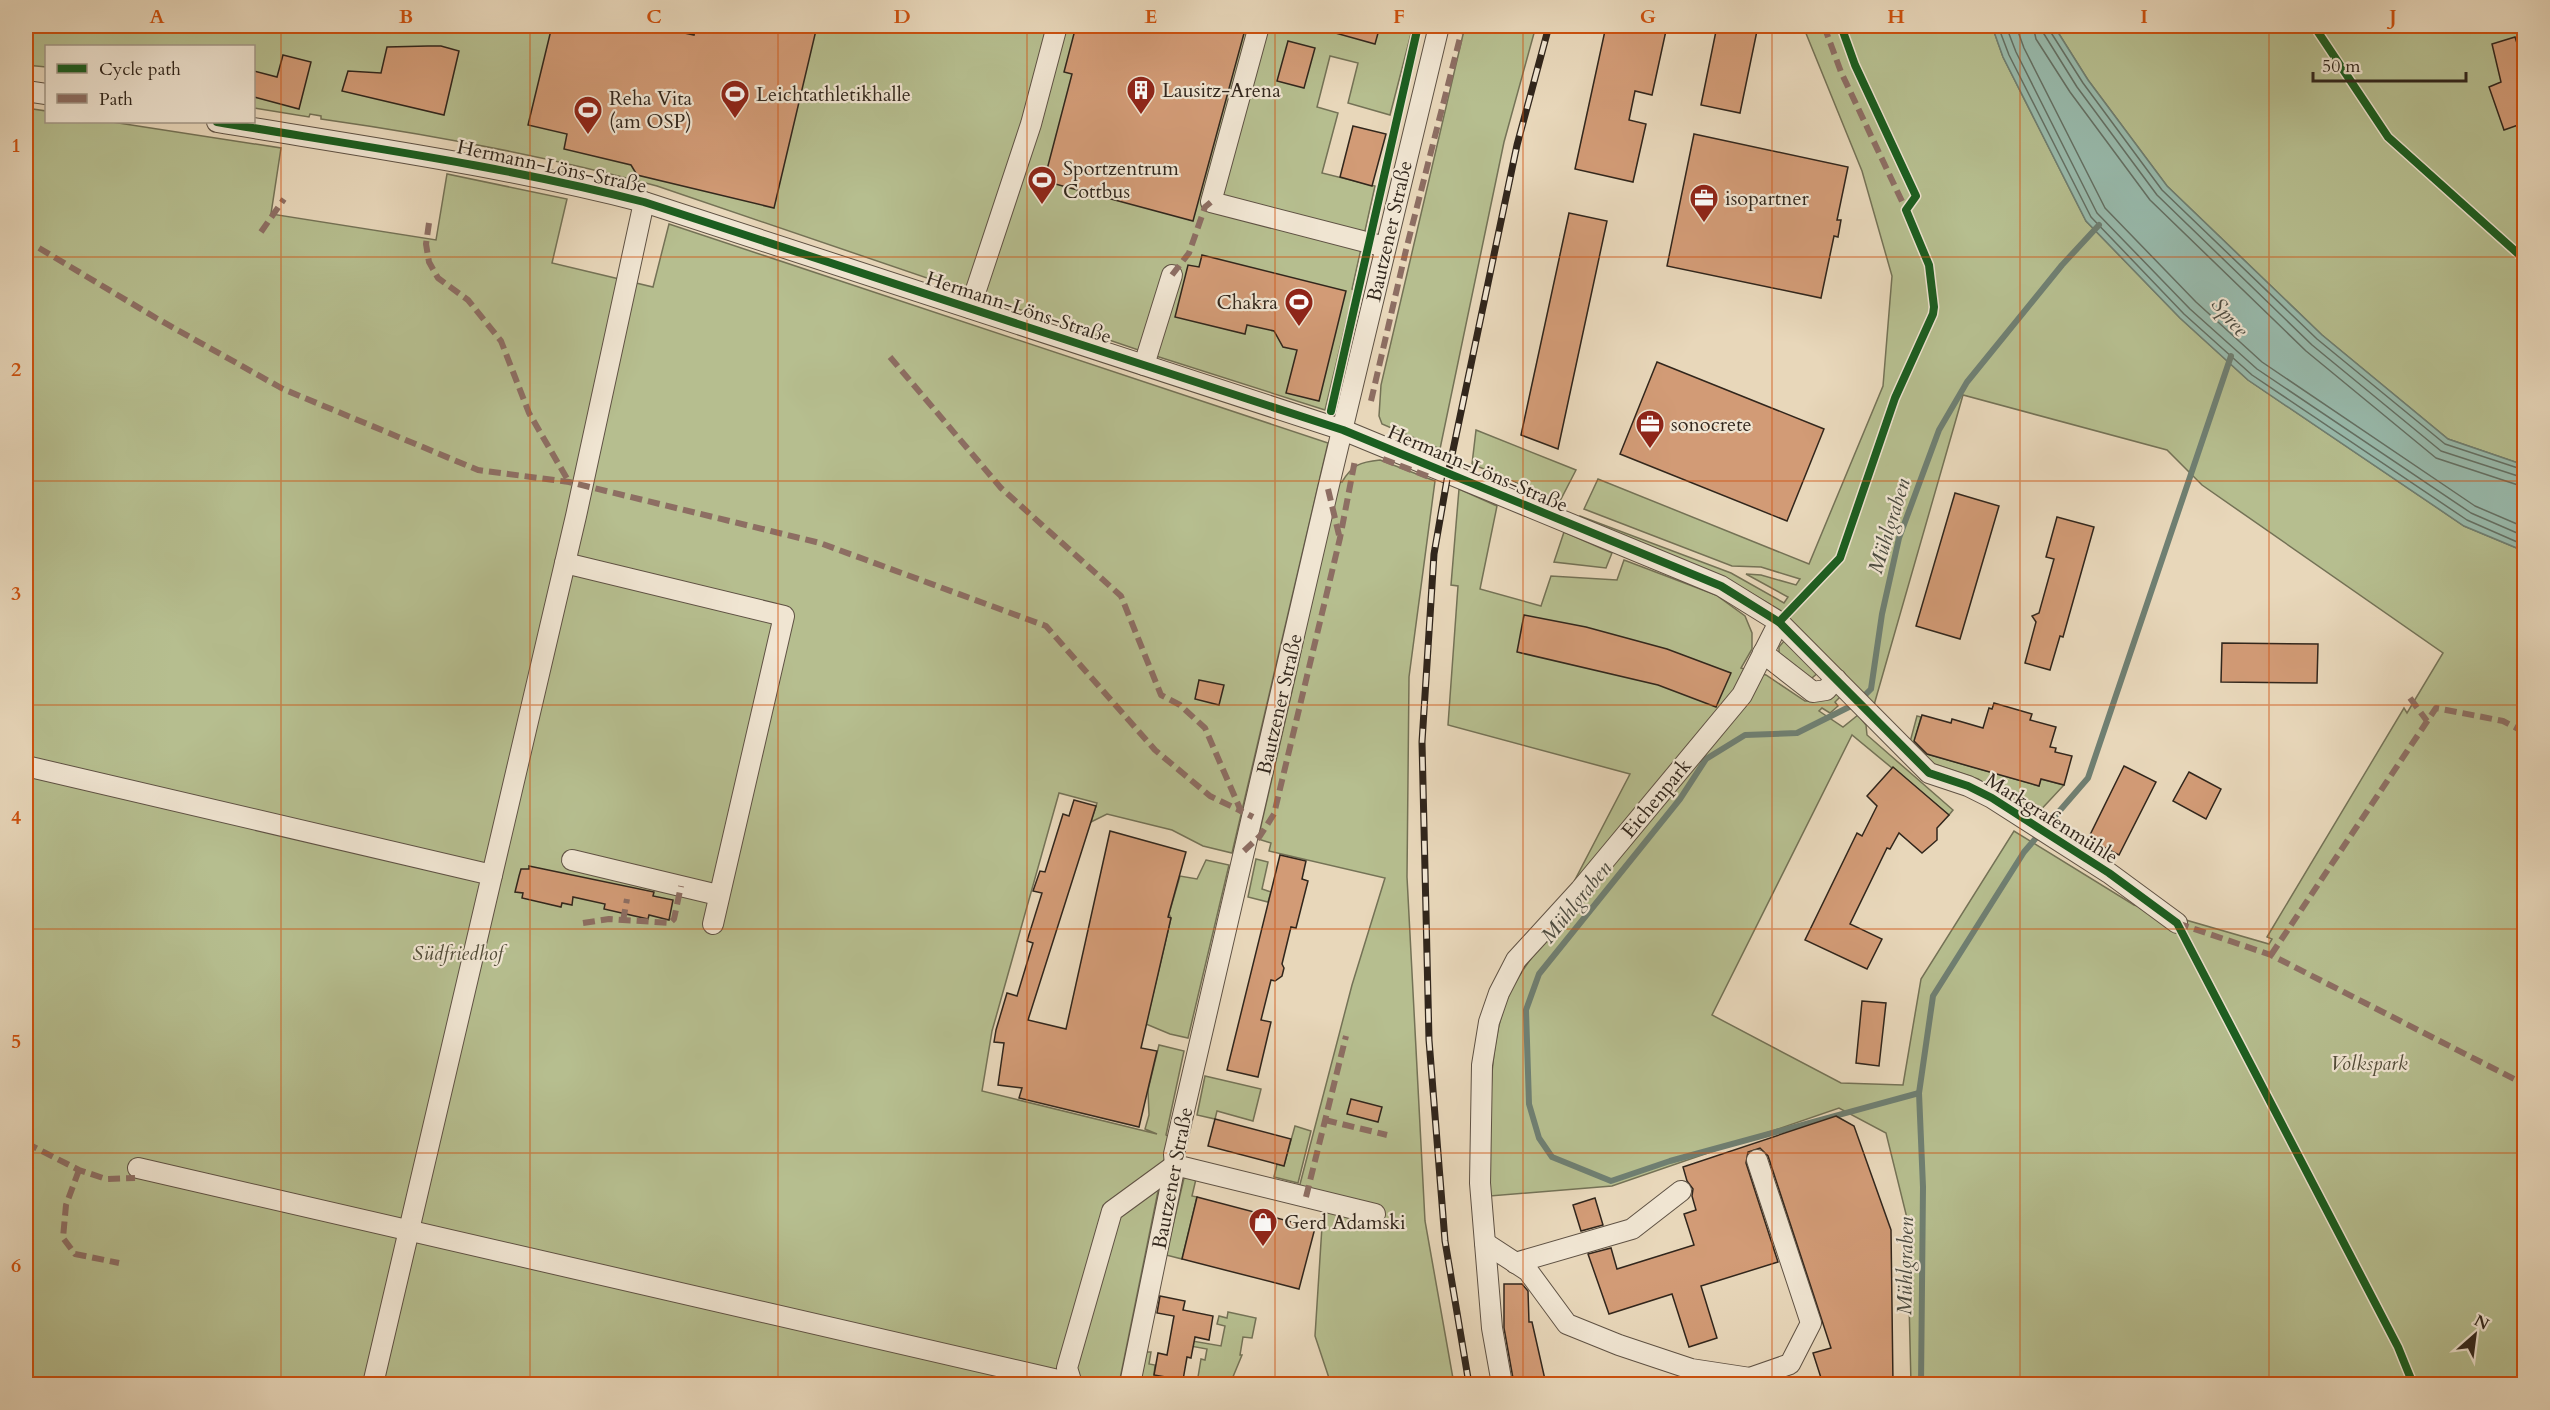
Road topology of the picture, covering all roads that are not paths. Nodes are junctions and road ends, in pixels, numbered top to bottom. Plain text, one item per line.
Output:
1 (1057, 26) edge
2 (1259, 26) edge
3 (1439, 26) edge
4 (26, 92) edge
5 (45, 94) edge
6 (223, 123) edge
7 (644, 202) junction
8 (1384, 248) junction
9 (1172, 275) dead end
10 (970, 308) junction
11 (1144, 365) junction
12 (1343, 430) junction
13 (565, 563) junction
14 (1779, 622) junction
15 (1763, 653) junction
16 (1843, 686) junction
17 (26, 766) edge
18 (572, 860) dead end
19 (492, 874) junction
20 (718, 895) junction
21 (2177, 923) dead end
22 (712, 924) dead end
23 (1756, 1160) dead end
24 (1175, 1165) junction
25 (138, 1168) dead end
26 (1681, 1191) dead end
27 (1375, 1214) dead end
28 (408, 1230) junction
29 (1485, 1243) junction
30 (1515, 1263) junction
31 (1128, 1382) edge
32 (373, 1384) edge
33 (1072, 1384) edge
34 (1502, 1384) edge

1 - 10 street
2 - 8 street
3 - 8 street, Bautzener Straße
4 - 5 street
6 - 7 street, Hermann-Löns-Straße
7 - 10 street, Hermann-Löns-Straße
7 - 13 street
8 - 12 street, Bautzener Straße
9 - 11 street
10 - 11 street, Hermann-Löns-Straße
11 - 12 street, Hermann-Löns-Straße
12 - 14 street, Hermann-Löns-Straße
12 - 24 street, Bautzener Straße
13 - 19 street
13 - 20 street
14 - 15 street, Eichenpark
14 - 16 street, Markgrafenmühle
15 - 16 street
15 - 29 street, Eichenpark
16 - 21 street, Markgrafenmühle
17 - 19 street
18 - 20 street
19 - 28 street
20 - 22 street
23 - 30 street
24 - 27 street
24 - 31 street, Bautzener Straße
24 - 33 street
25 - 28 street
26 - 30 street
28 - 32 street
28 - 33 street
29 - 30 street
29 - 34 street, Eichenpark

